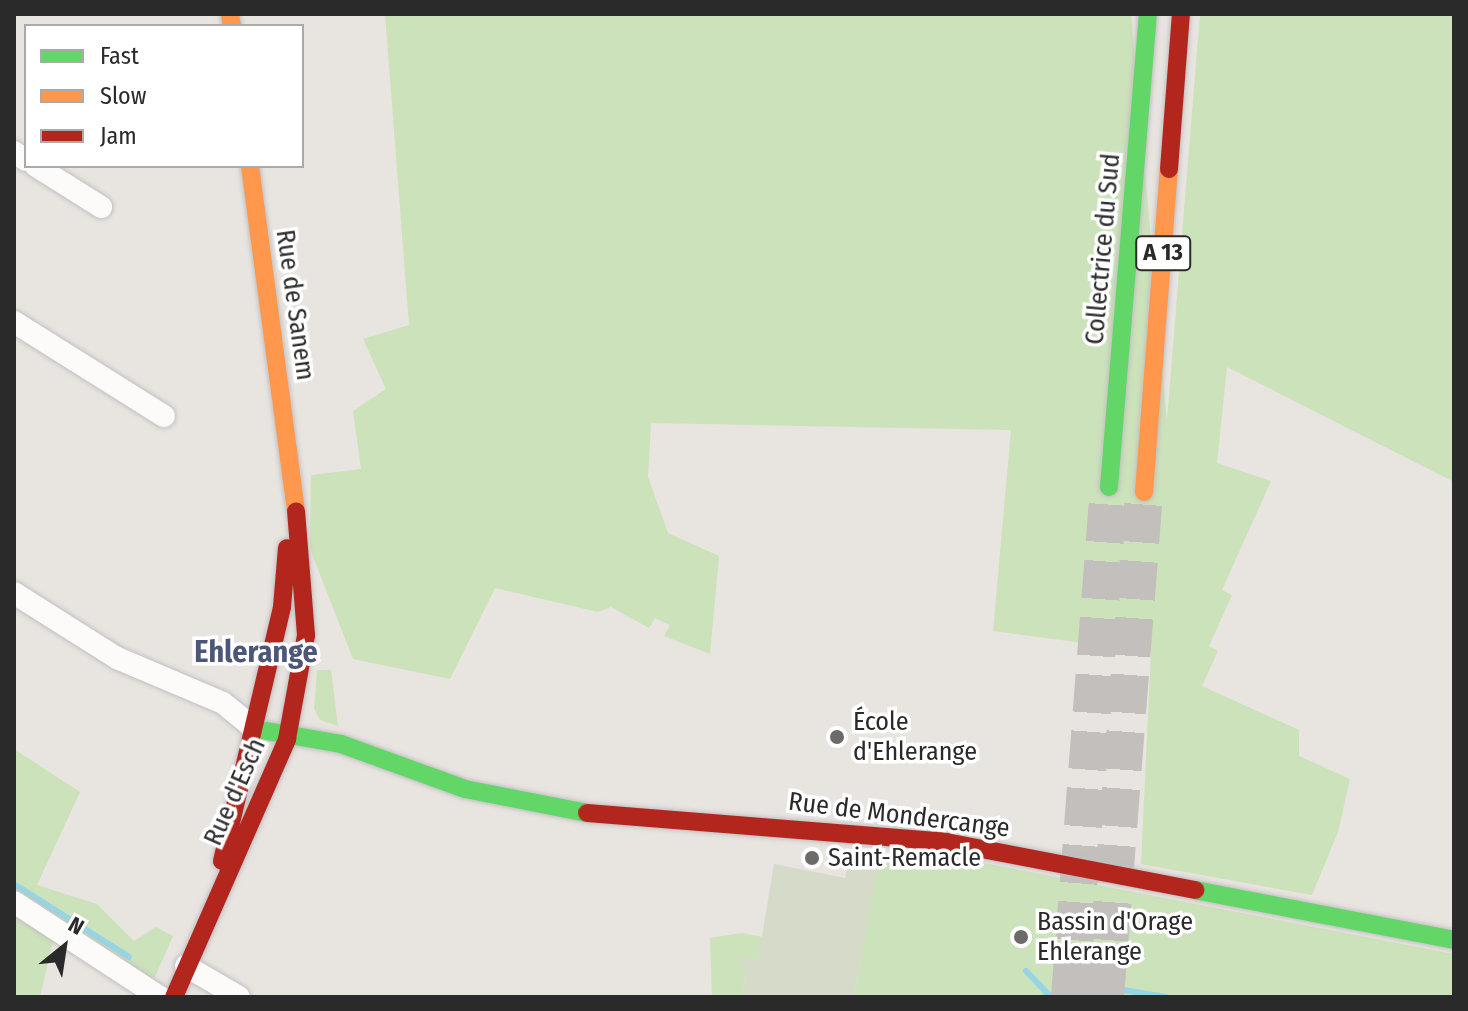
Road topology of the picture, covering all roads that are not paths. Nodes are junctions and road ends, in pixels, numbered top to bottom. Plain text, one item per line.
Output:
1 (1148, 14) edge
2 (1181, 14) edge
3 (39, 168) edge
4 (250, 168) edge
5 (101, 207) dead end
6 (14, 322) edge
7 (164, 416) dead end
8 (288, 450) junction
9 (1109, 487) tunnel mouth
10 (1144, 492) tunnel mouth
11 (14, 593) edge
12 (263, 700) junction
13 (223, 703) junction
14 (295, 709) junction
15 (255, 729) junction
16 (287, 739) junction
17 (341, 744) junction
18 (215, 894) junction
19 (14, 902) edge
20 (1454, 940) edge
21 (186, 966) junction
22 (160, 997) edge
23 (174, 997) edge
24 (239, 997) edge

1 - 9 main road, Collectrice du Sud / A 13
2 - 10 main road, A 13
3 - 5 street
4 - 8 main road, Rue de Sanem
6 - 7 street
8 - 12 main road, Rue de Sanem
8 - 14 main road, Rue de Sanem
11 - 13 street
12 - 13 street
12 - 14 main road
12 - 15 main road, Rue d'Esch
13 - 15 street
14 - 16 main road, Rue d'Esch
14 - 17 main road, Rue de Mondercange
15 - 16 main road, Rue de Mondercange
15 - 18 main road, Rue d'Esch
16 - 17 main road, Rue de Mondercange
16 - 18 main road, Rue d'Esch
17 - 20 main road, Rue de Mondercange
18 - 21 main road, Rue d'Esch
19 - 22 street
21 - 23 main road, Rue d'Esch
21 - 24 street

